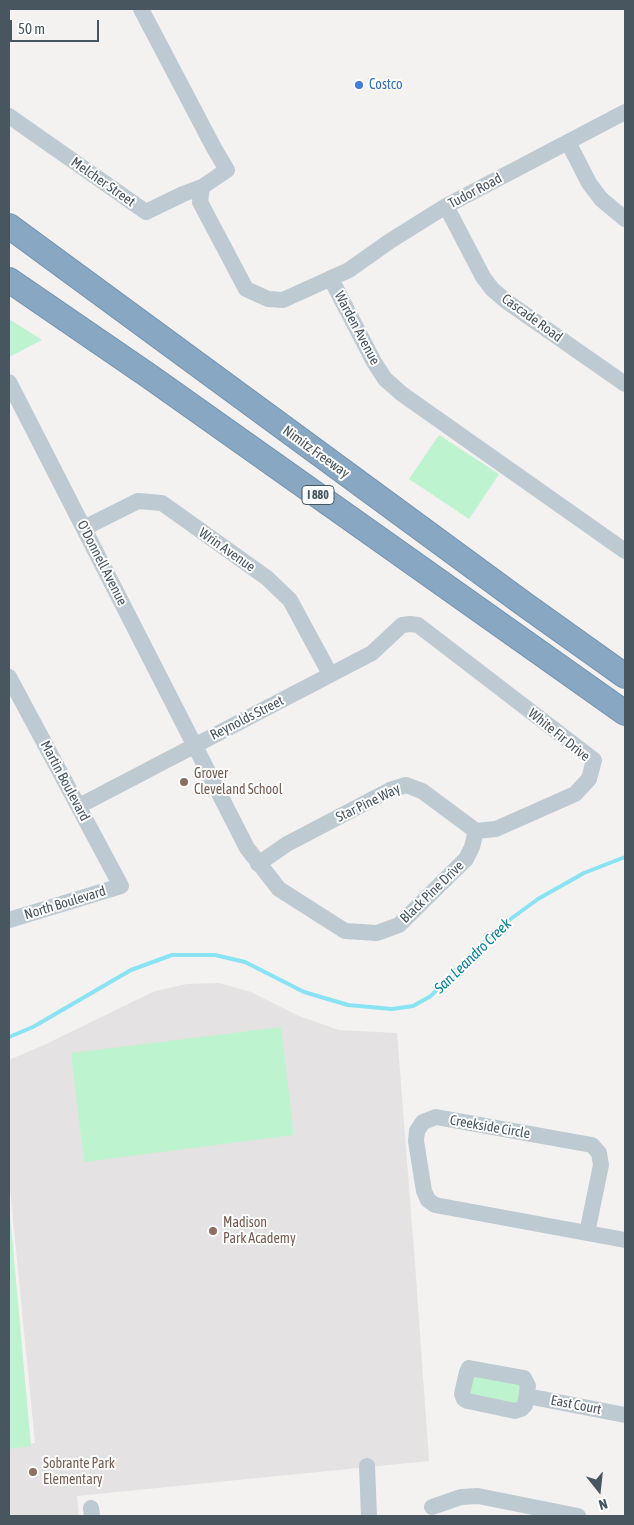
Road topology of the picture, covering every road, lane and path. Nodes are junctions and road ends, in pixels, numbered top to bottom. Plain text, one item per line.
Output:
1 (141, 9) edge
2 (625, 112) edge
3 (9, 116) edge
4 (568, 142) junction
5 (202, 187) junction
6 (446, 206) junction
7 (625, 219) edge
8 (9, 226) edge
9 (331, 279) junction
10 (9, 280) edge
11 (9, 382) edge
12 (625, 384) edge
13 (84, 528) junction
14 (625, 551) edge
15 (410, 624) joint
16 (330, 674) junction
17 (625, 676) edge
18 (9, 677) edge
19 (625, 713) edge
20 (195, 745) junction
21 (79, 806) junction
22 (476, 831) junction
23 (258, 864) junction
24 (121, 886) joint
25 (9, 920) edge
26 (587, 1233) junction
27 (625, 1240) edge
28 (527, 1396) dead end
29 (625, 1415) edge
30 (367, 1466) dead end
31 (432, 1507) dead end
32 (368, 1516) edge
33 (578, 1516) edge

1 - 5 street
2 - 4 street, Tudor Road
3 - 5 street, Melcher Street
4 - 6 street, Tudor Road
4 - 7 street
5 - 9 street, Warden Avenue
6 - 9 street, Tudor Road
6 - 12 street, Cascade Road
8 - 17 highway, Nimitz Freeway / I 880
9 - 14 street, Warden Avenue
10 - 19 highway, I 880
11 - 13 street, O'Donnell Avenue
13 - 16 street, Wrin Avenue
13 - 20 street, O'Donnell Avenue
15 - 16 street, Reynolds Street
15 - 22 street, White Fir Drive
16 - 20 street, Reynolds Street
18 - 21 street, Martin Boulevard
20 - 21 street, Reynolds Street
20 - 23 street, Black Pine Drive
21 - 24 street, Martin Boulevard
22 - 23 street, Star Pine Way
22 - 23 street, Black Pine Drive
24 - 25 street, North Boulevard
26 - 26 street, Creekside Circle
26 - 27 street, Creekside Circle
28 - 29 street, East Court
30 - 32 street
31 - 33 street

